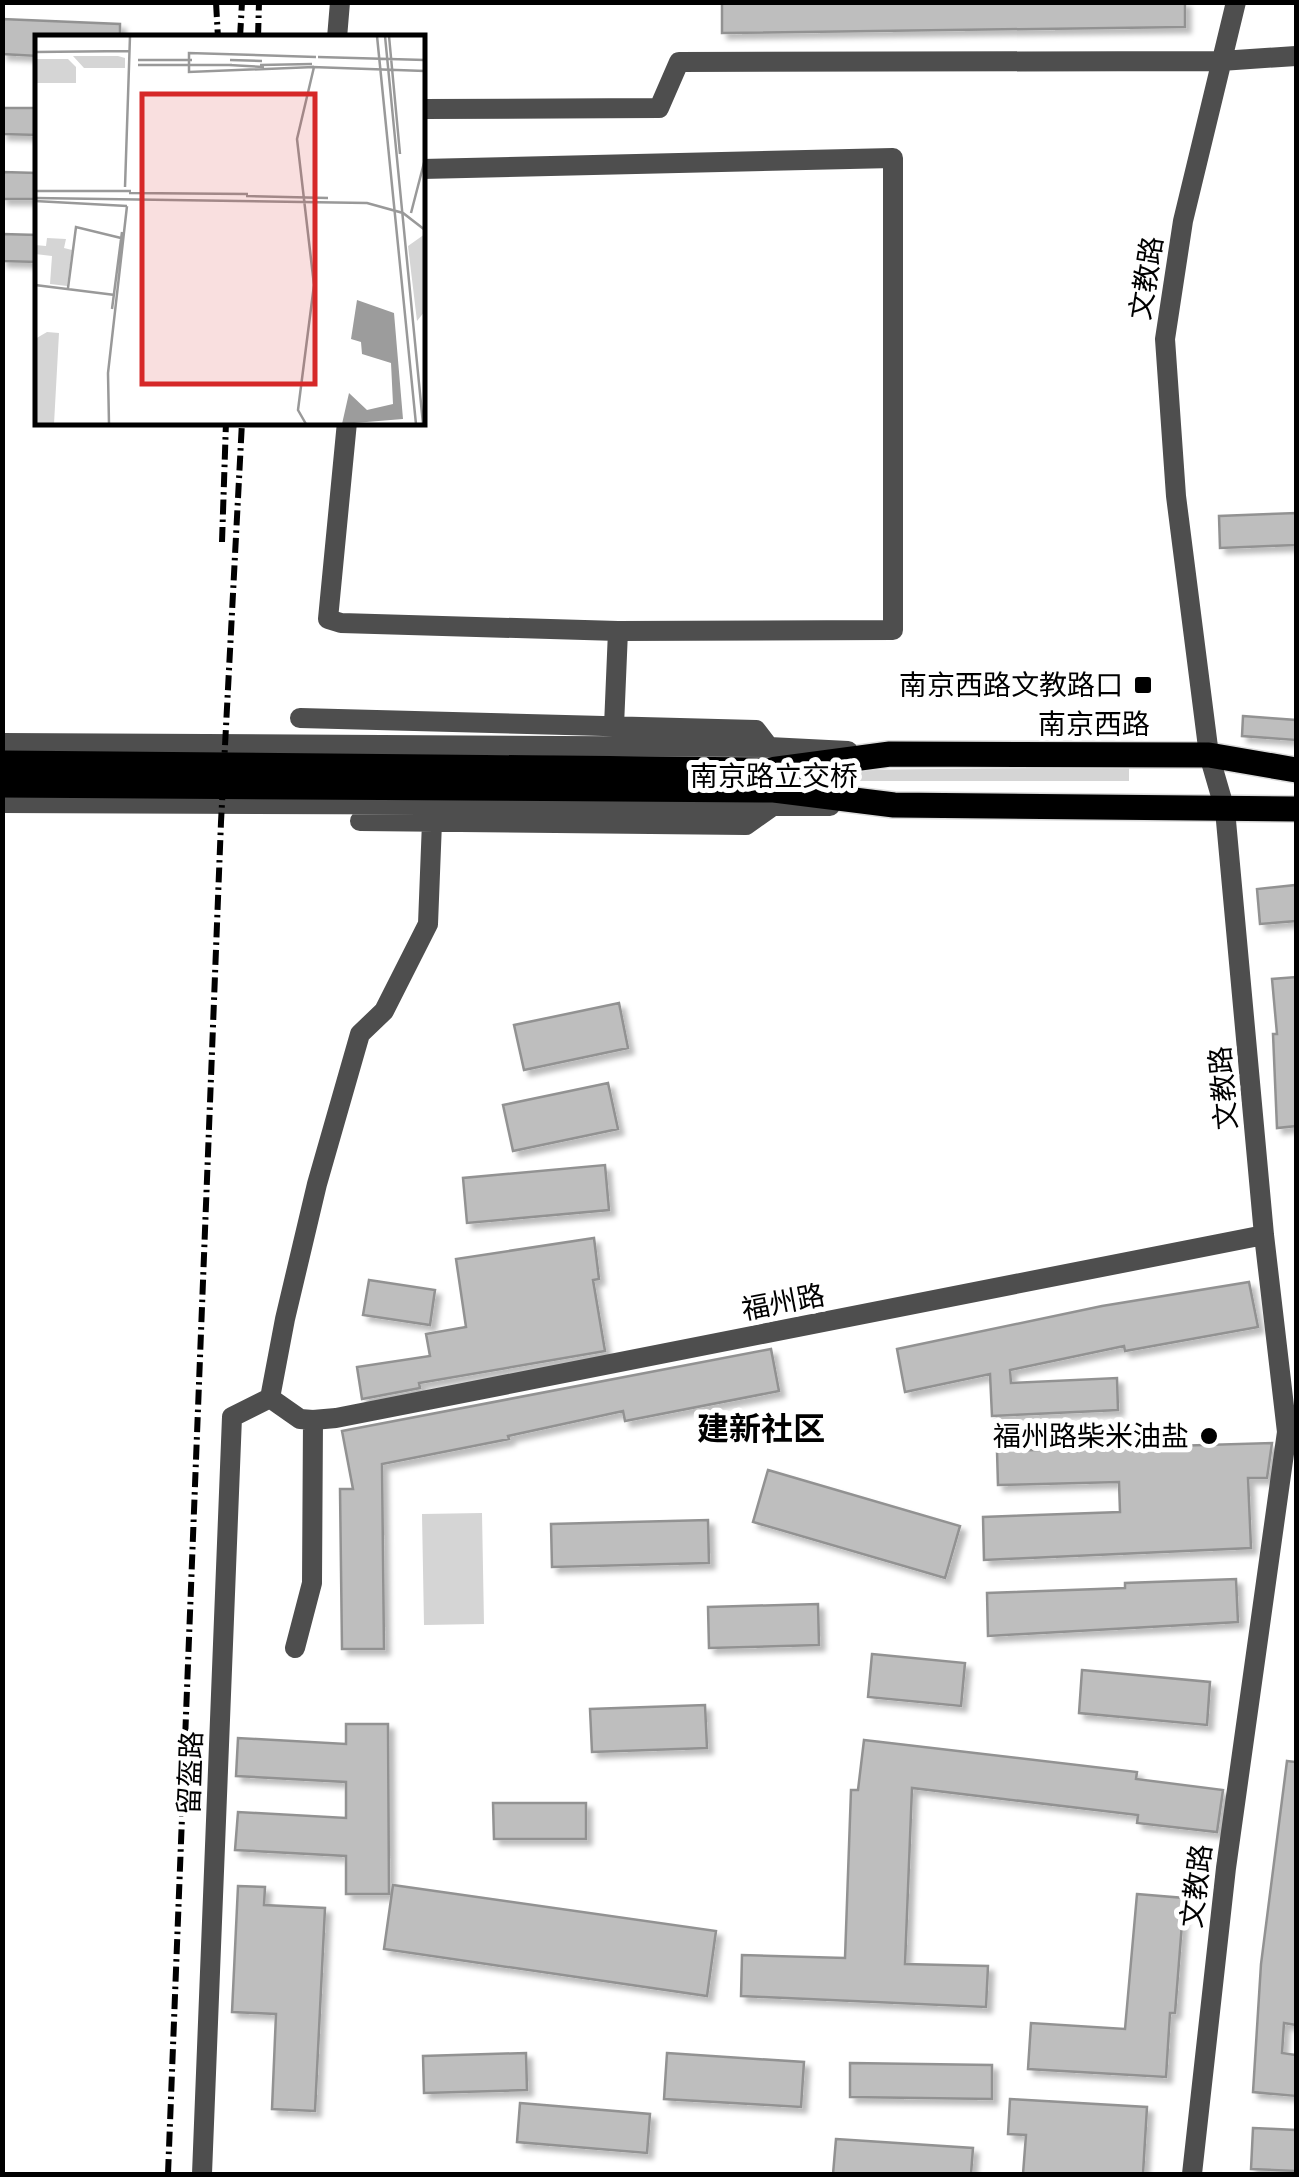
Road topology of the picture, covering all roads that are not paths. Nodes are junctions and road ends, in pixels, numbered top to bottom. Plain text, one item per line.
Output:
1 (340, 2) edge
2 (1236, 2) edge
3 (337, 35) edge
4 (1296, 56) edge
5 (1221, 61) junction
6 (425, 109) edge
7 (425, 169) edge
8 (346, 425) edge
9 (618, 631) junction
10 (300, 718) dead end
11 (614, 726) junction
12 (2, 743) edge
13 (769, 748) junction
14 (890, 754) junction
15 (1208, 755) junction
16 (2, 764) edge
17 (1296, 770) edge
18 (2, 785) edge
19 (2, 803) edge
20 (894, 805) junction
21 (770, 808) junction
22 (1296, 809) edge
23 (1225, 810) junction
24 (360, 820) dead end
25 (432, 822) junction
26 (1264, 1235) junction
27 (270, 1398) junction
28 (313, 1420) junction
29 (295, 1648) dead end
30 (202, 2174) edge
31 (1192, 2174) edge

1 - 3 street
2 - 5 street, 文教路
4 - 5 street
5 - 6 street
5 - 15 street, 文教路
7 - 9 street
8 - 9 street
9 - 11 street
10 - 11 street
11 - 13 street
12 - 13 street, 南京路立交桥
13 - 14 street, 南京路立交桥
14 - 15 main road, 南京西路
14 - 16 main road, 南京路立交桥
15 - 17 main road, 南京西路
15 - 23 street, 文教路
18 - 20 main road, 南京路立交桥
19 - 21 street, 南京路立交桥
20 - 21 street, 南京路立交桥
20 - 23 main road
21 - 25 street
22 - 23 main road
23 - 26 street, 文教路
24 - 25 street
25 - 27 street
26 - 28 street, 福州路
26 - 31 street, 文教路
27 - 28 street
27 - 30 street, 留盔路
28 - 29 street

